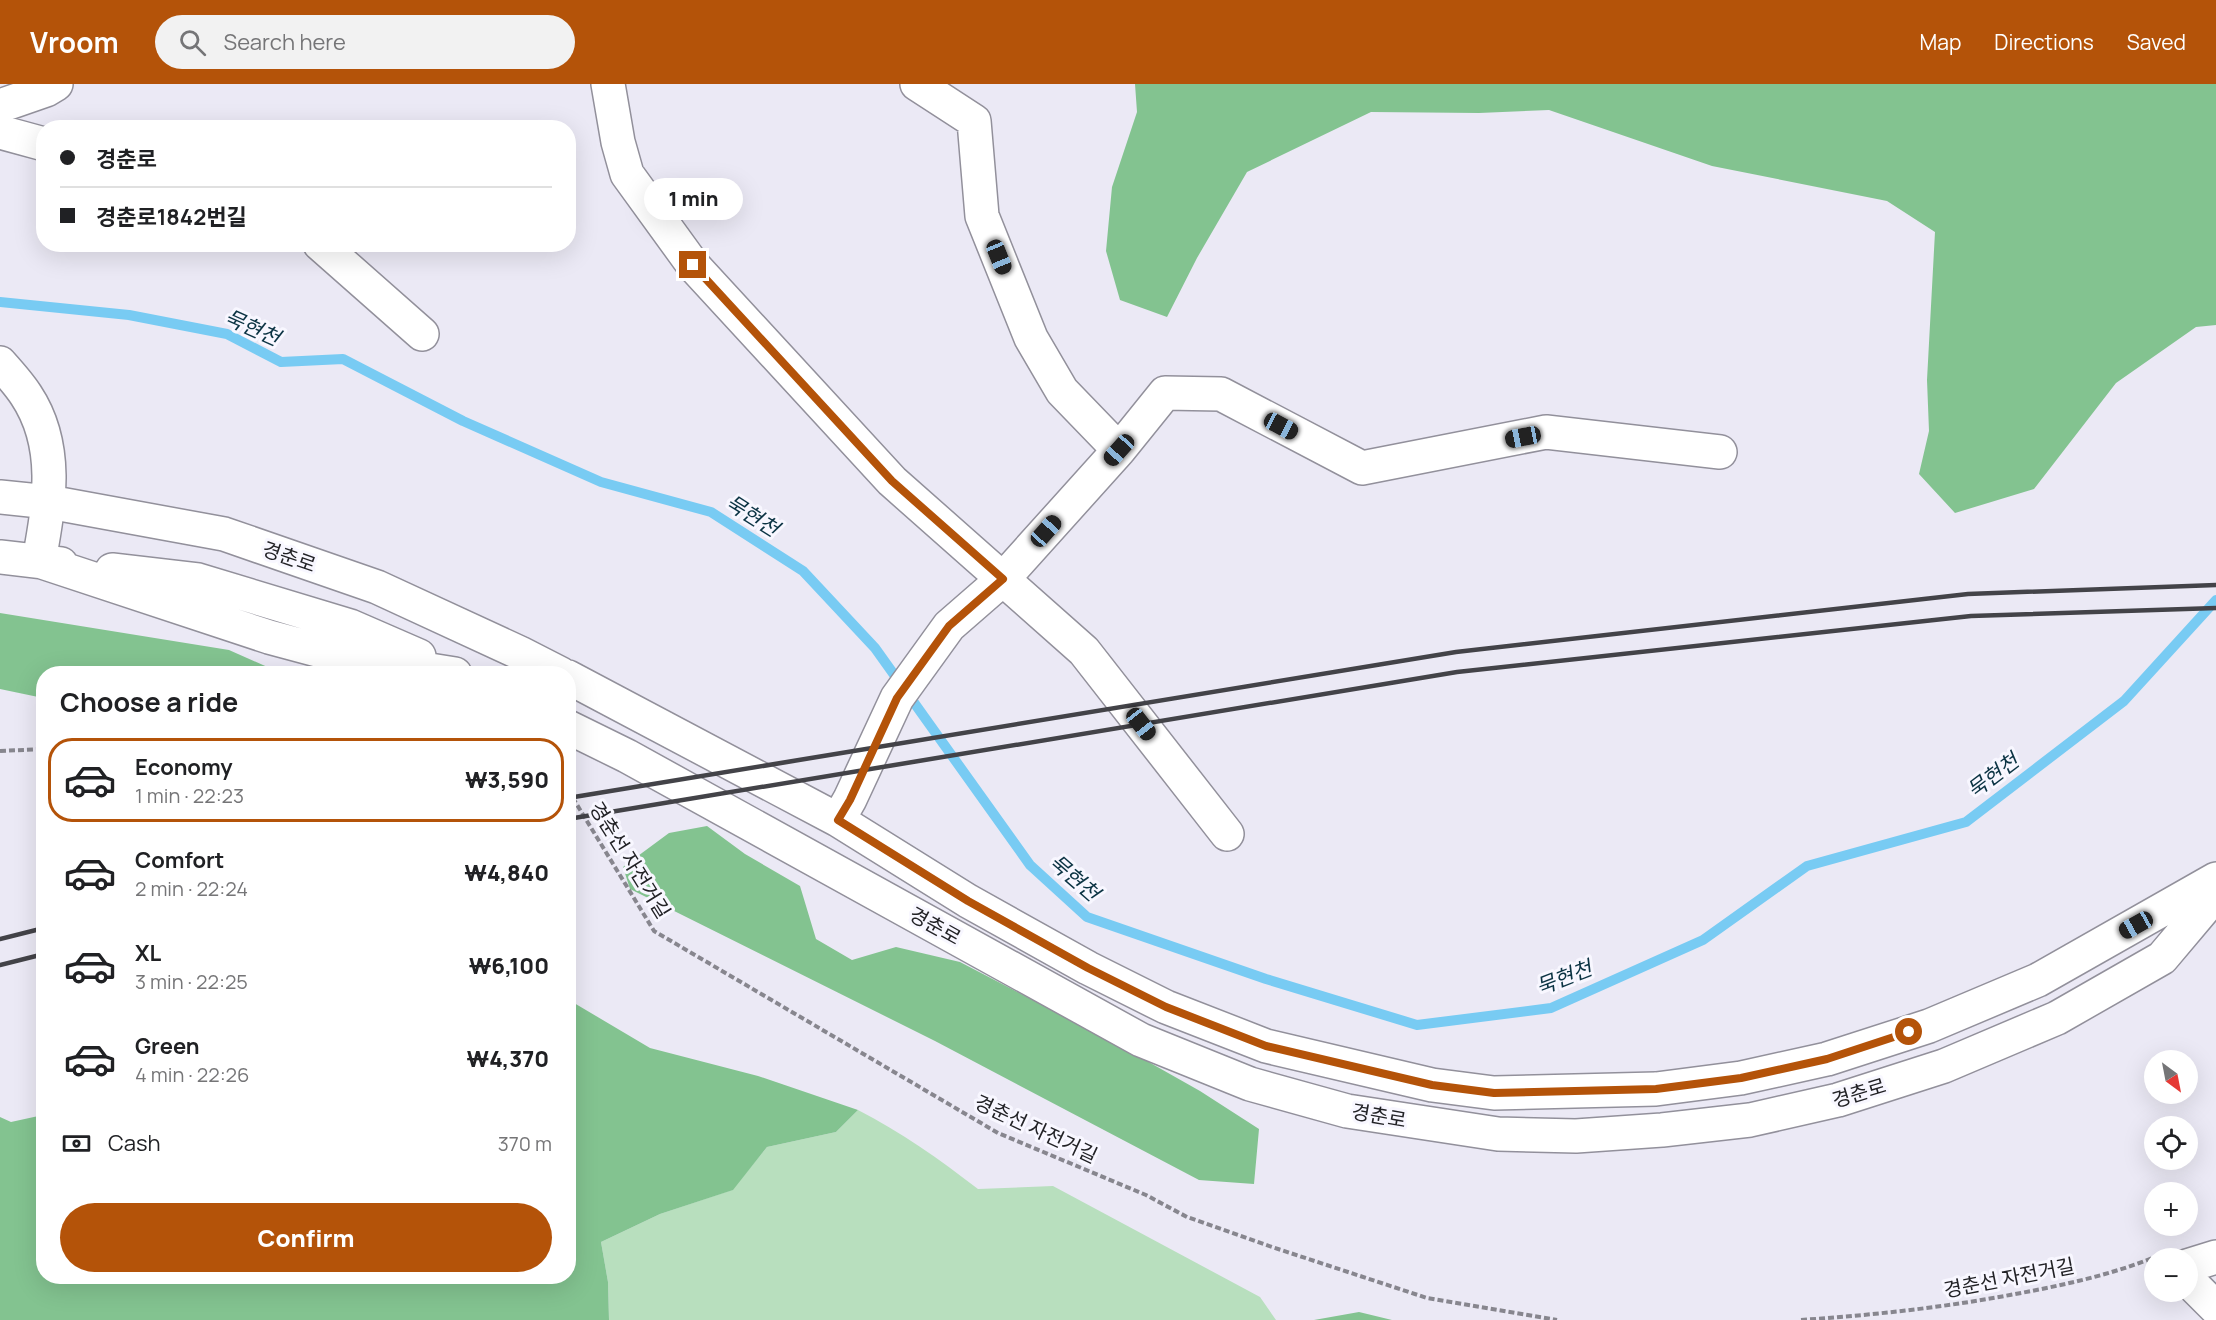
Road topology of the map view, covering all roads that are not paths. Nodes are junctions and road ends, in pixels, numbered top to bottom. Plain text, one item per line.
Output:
1 (56, 84) edge
2 (608, 84) edge
3 (917, 84) edge
4 (0, 106) edge
5 (0, 132) edge
6 (36, 142) edge
7 (329, 252) edge
8 (422, 334) dead end
9 (0, 363) edge
10 (1119, 450) junction
11 (1720, 452) dead end
12 (0, 496) edge
13 (49, 502) junction
14 (0, 557) edge
15 (39, 561) junction
16 (1003, 579) junction
17 (438, 666) edge
18 (546, 666) edge
19 (576, 681) edge
20 (576, 731) edge
21 (838, 820) junction
22 (1227, 834) dead end
23 (2216, 879) edge
24 (2216, 894) edge
25 (2216, 1257) edge
26 (2198, 1258) edge
27 (2198, 1290) edge
28 (2216, 1308) edge

1 - 4 street
2 - 16 street
3 - 10 street
5 - 6 street
7 - 8 street
9 - 13 street
10 - 11 street
10 - 16 street
12 - 13 street, 경춘로
13 - 15 street
13 - 18 street, 경춘로
14 - 15 street
15 - 17 street
16 - 21 street
16 - 22 street
19 - 21 street, 경춘로
20 - 24 street, 경춘로
21 - 23 street, 경춘로
25 - 26 street
27 - 28 street

